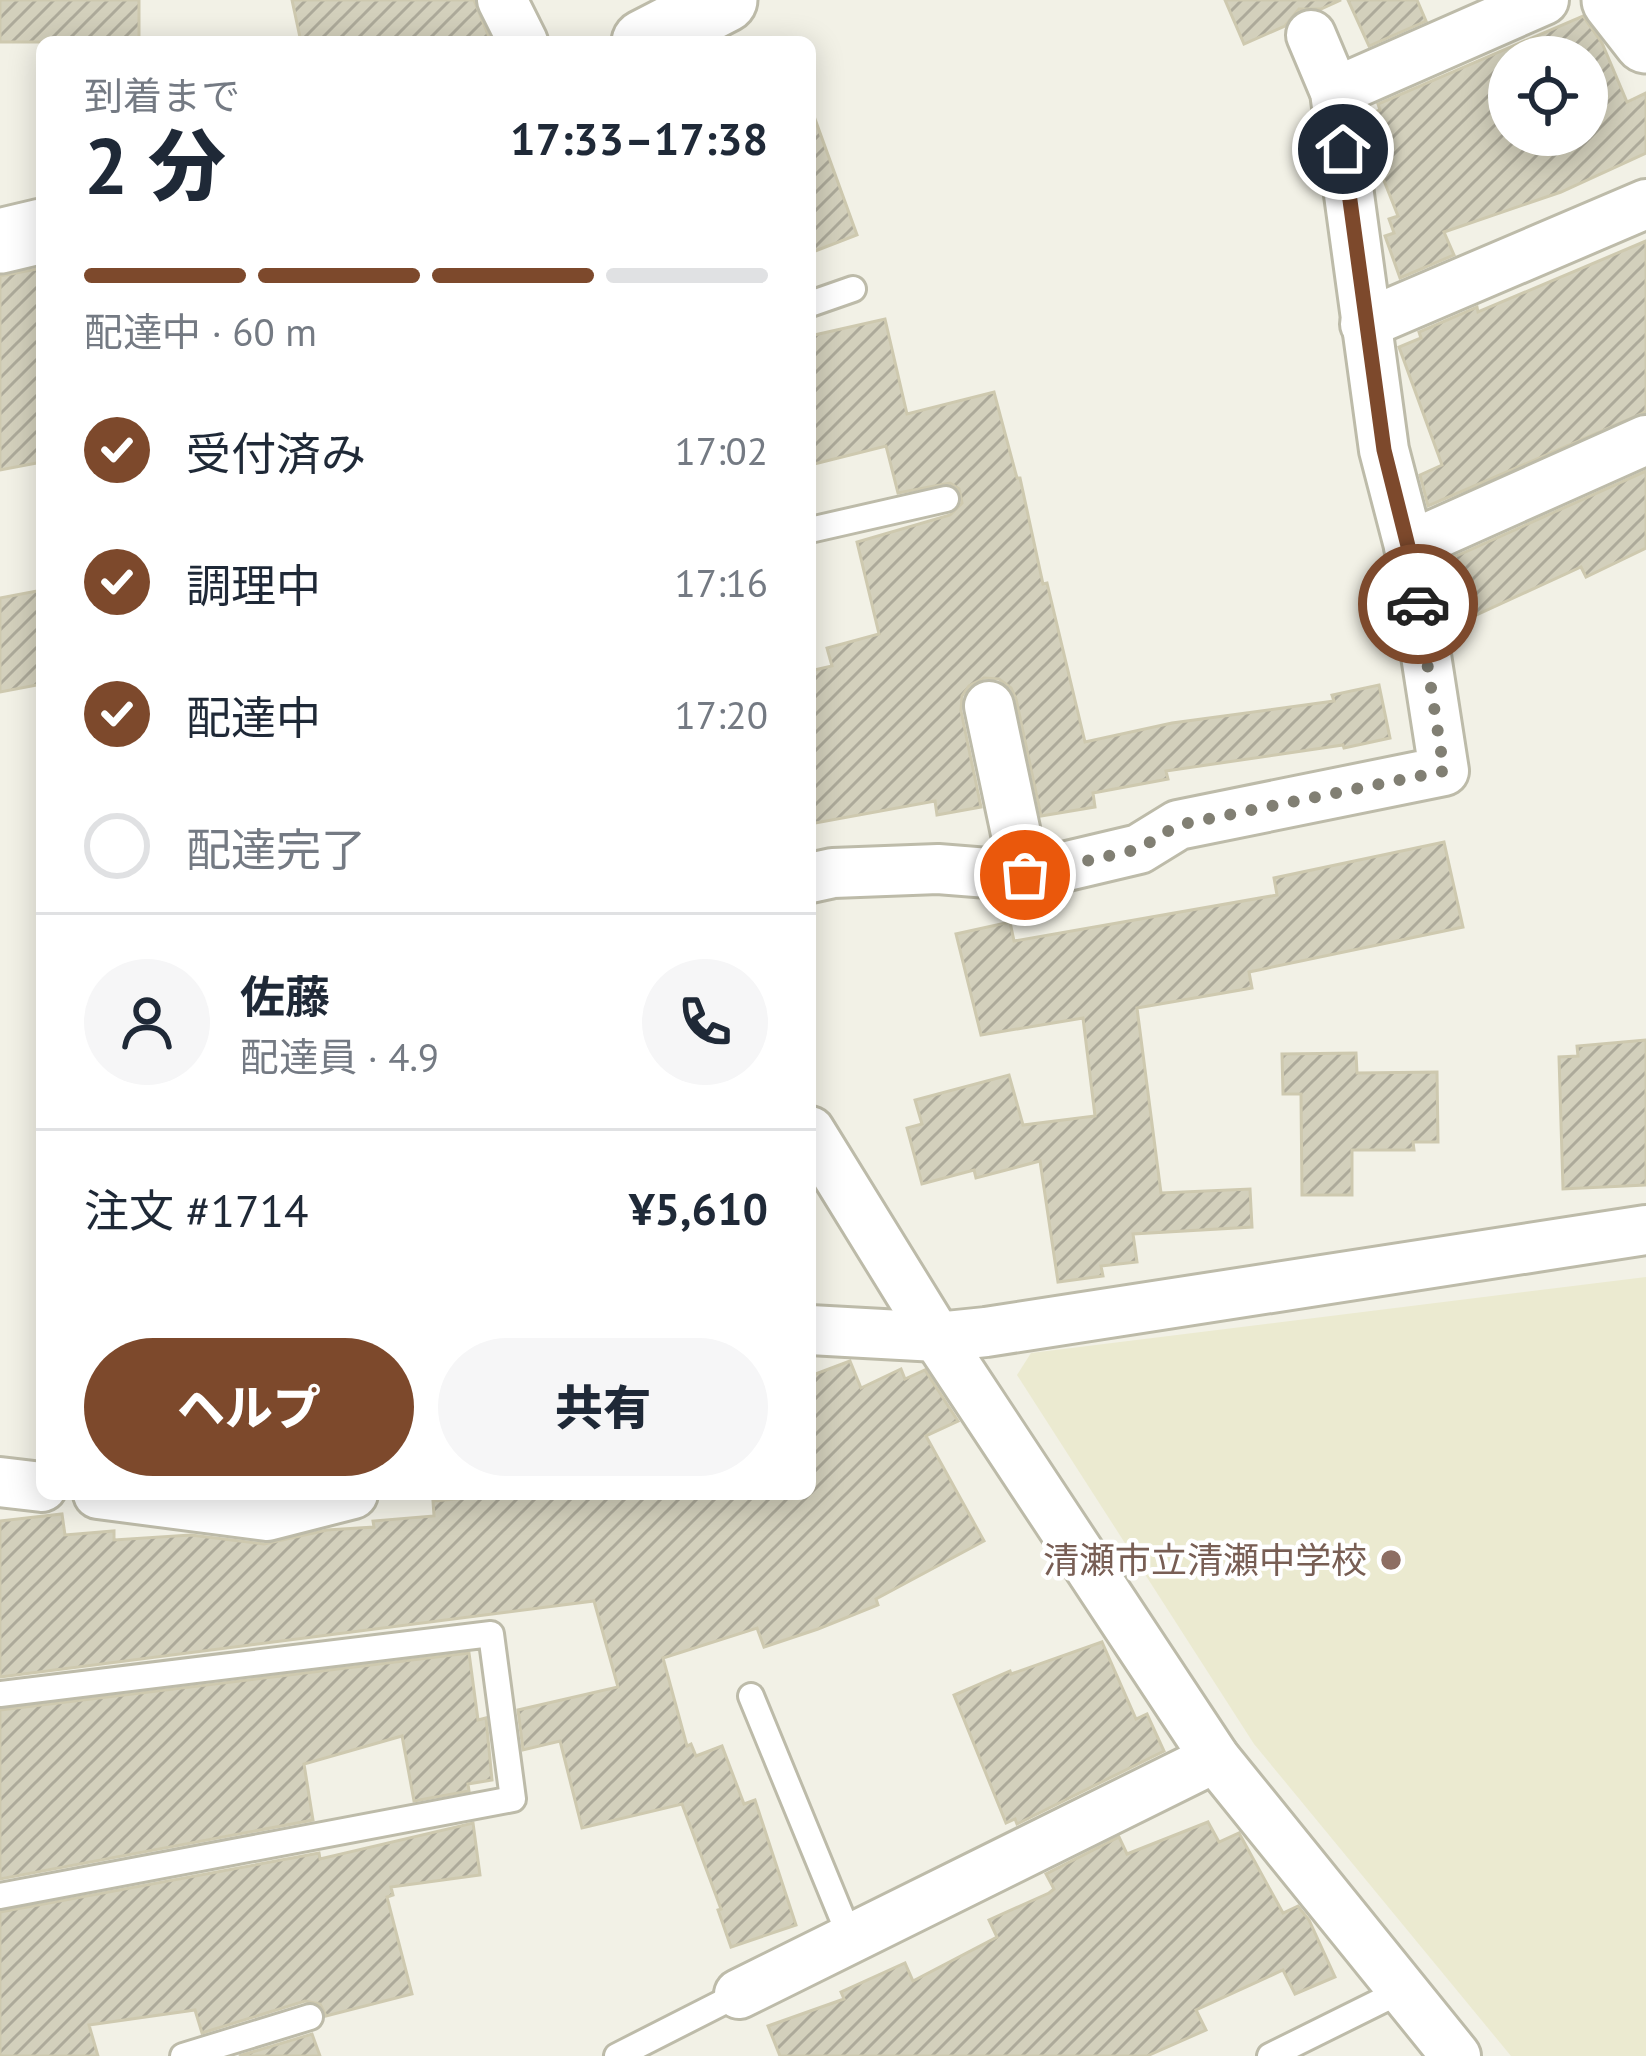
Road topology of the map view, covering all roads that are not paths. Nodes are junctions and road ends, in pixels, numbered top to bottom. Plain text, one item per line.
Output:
1 (502, 0) edge
2 (725, 0) edge
3 (1544, 0) edge
4 (1614, 0) edge
5 (1311, 35) dead end
6 (520, 36) edge
7 (656, 36) edge
8 (1646, 41) edge
9 (1334, 92) junction
10 (1646, 204) edge
11 (36, 233) edge
12 (0, 242) edge
13 (853, 289) dead end
14 (816, 302) edge
15 (1365, 324) junction
16 (1646, 440) edge
17 (946, 500) dead end
18 (816, 529) edge
19 (1408, 546) junction
20 (989, 706) dead end
21 (1025, 875) junction
22 (816, 877) edge
23 (816, 1140) edge
24 (1646, 1230) edge
25 (816, 1330) edge
26 (937, 1336) junction
27 (0, 1482) edge
28 (36, 1486) edge
29 (144, 1500) edge
30 (330, 1500) edge
31 (0, 1694) edge
32 (751, 1696) dead end
33 (1214, 1758) junction
34 (0, 1896) edge
35 (850, 1937) junction
36 (1401, 1991) junction
37 (740, 1994) joint
38 (310, 2017) dead end
39 (183, 2056) edge
40 (617, 2056) edge
41 (1270, 2056) edge
42 (1456, 2056) edge

1 - 6 street
2 - 7 street
3 - 9 street
4 - 8 street
5 - 9 street
9 - 15 street
10 - 15 street
11 - 12 street
13 - 14 lane
15 - 19 street
16 - 19 street
17 - 18 lane
19 - 21 street
20 - 21 street
21 - 22 street
23 - 26 street
24 - 26 street
25 - 26 street
26 - 33 street
27 - 28 street
29 - 30 street
31 - 34 lane
32 - 35 lane
33 - 35 street
33 - 36 street
35 - 37 street
36 - 41 lane
36 - 42 street
37 - 40 lane
38 - 39 lane

